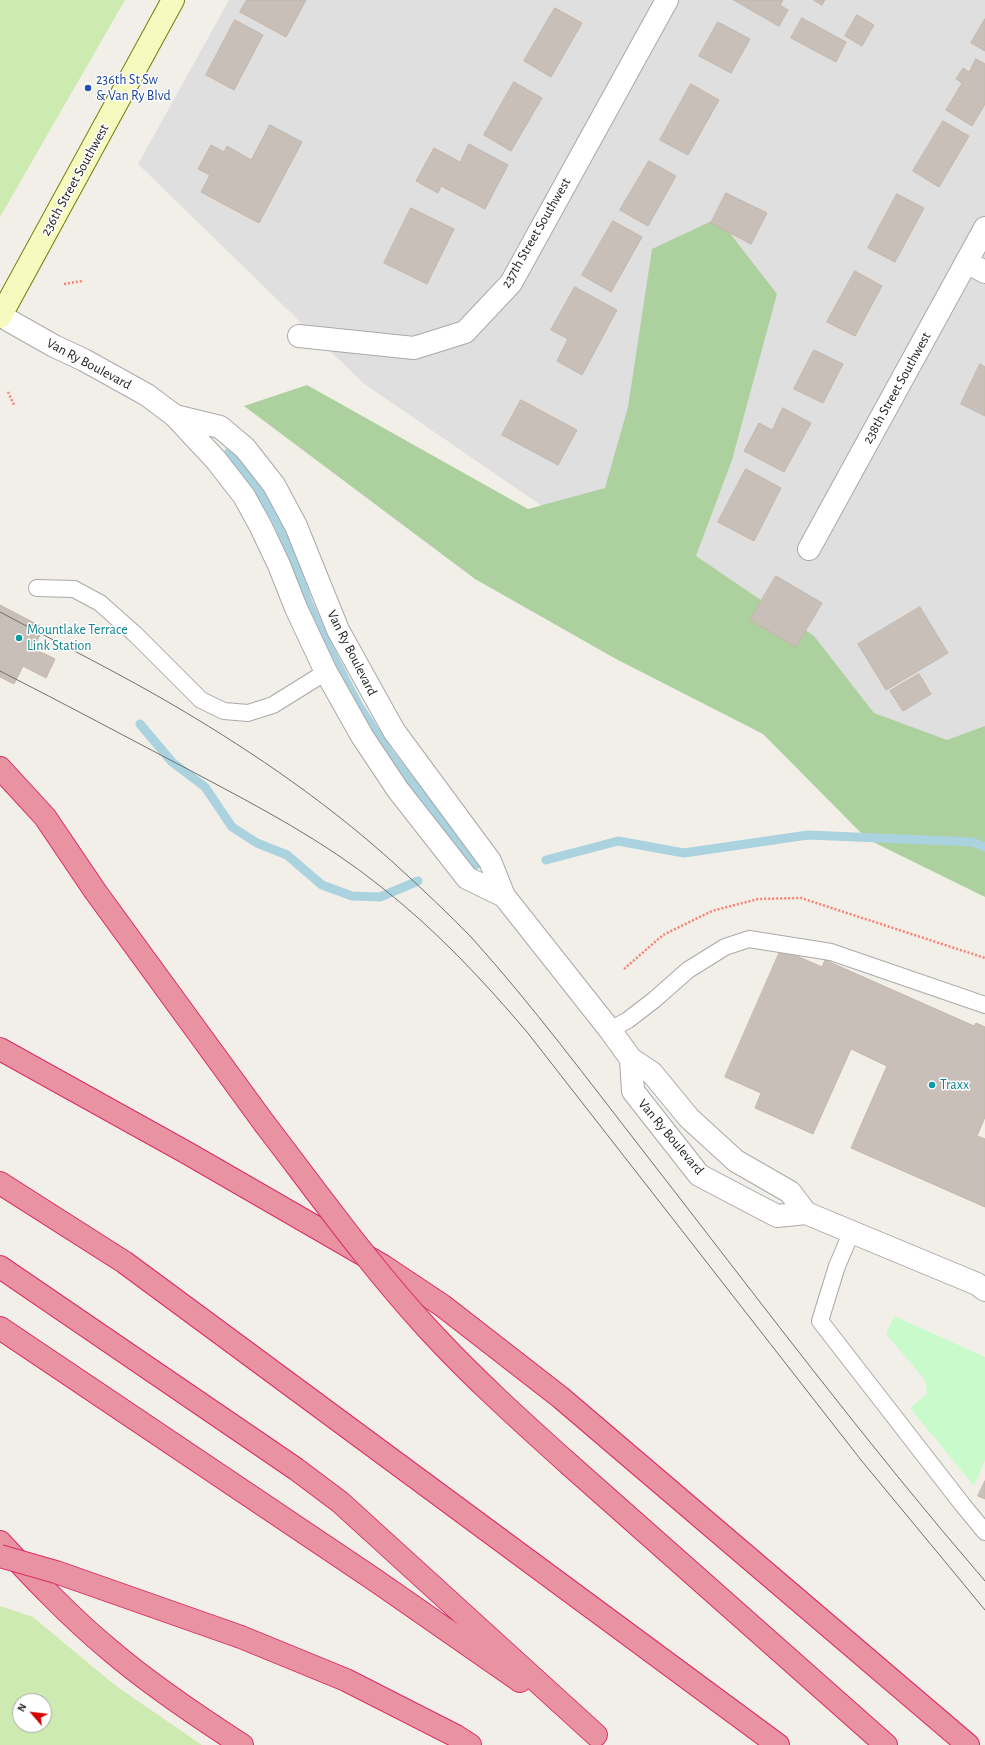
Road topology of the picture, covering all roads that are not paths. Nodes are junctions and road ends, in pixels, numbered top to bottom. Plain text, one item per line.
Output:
1 (173, 0) edge
2 (667, 0) edge
3 (985, 228) edge
4 (966, 262) junction
5 (985, 272) edge
6 (0, 316) edge
7 (299, 336) dead end
8 (175, 416) junction
9 (809, 549) dead end
10 (37, 588) dead end
11 (326, 672) junction
12 (0, 768) edge
13 (504, 896) junction
14 (985, 1005) edge
15 (610, 1030) junction
16 (0, 1049) edge
17 (631, 1059) junction
18 (0, 1183) edge
19 (0, 1192) edge
20 (806, 1213) junction
21 (64, 1224) junction
22 (852, 1231) junction
23 (0, 1267) edge
24 (982, 1286) edge
25 (0, 1328) edge
26 (985, 1532) edge
27 (0, 1542) edge
28 (0, 1556) edge
29 (602, 1740) edge
30 (242, 1745) edge
31 (470, 1745) edge
32 (778, 1745) edge
33 (886, 1745) edge
34 (968, 1745) edge

1 - 6 main road, 236th Street Southwest
2 - 7 street, 237th Street Southwest
3 - 4 street, 238th Street Southwest
4 - 5 street
4 - 9 street, 238th Street Southwest
6 - 8 street, Van Ry Boulevard
8 - 11 street, Van Ry Boulevard
8 - 13 street, Van Ry Boulevard
10 - 11 lane
11 - 13 street, Van Ry Boulevard
12 - 33 highway, bridge
13 - 15 street, Van Ry Boulevard
14 - 15 lane
15 - 17 street, Van Ry Boulevard
16 - 34 highway
17 - 20 street, Van Ry Boulevard
17 - 20 street, Van Ry Boulevard
18 - 21 highway
19 - 21 highway
20 - 22 street, Van Ry Boulevard
21 - 32 highway
22 - 24 street, Van Ry Boulevard
22 - 26 lane
23 - 29 highway
25 - 29 highway
27 - 30 highway
28 - 31 highway, bridge

